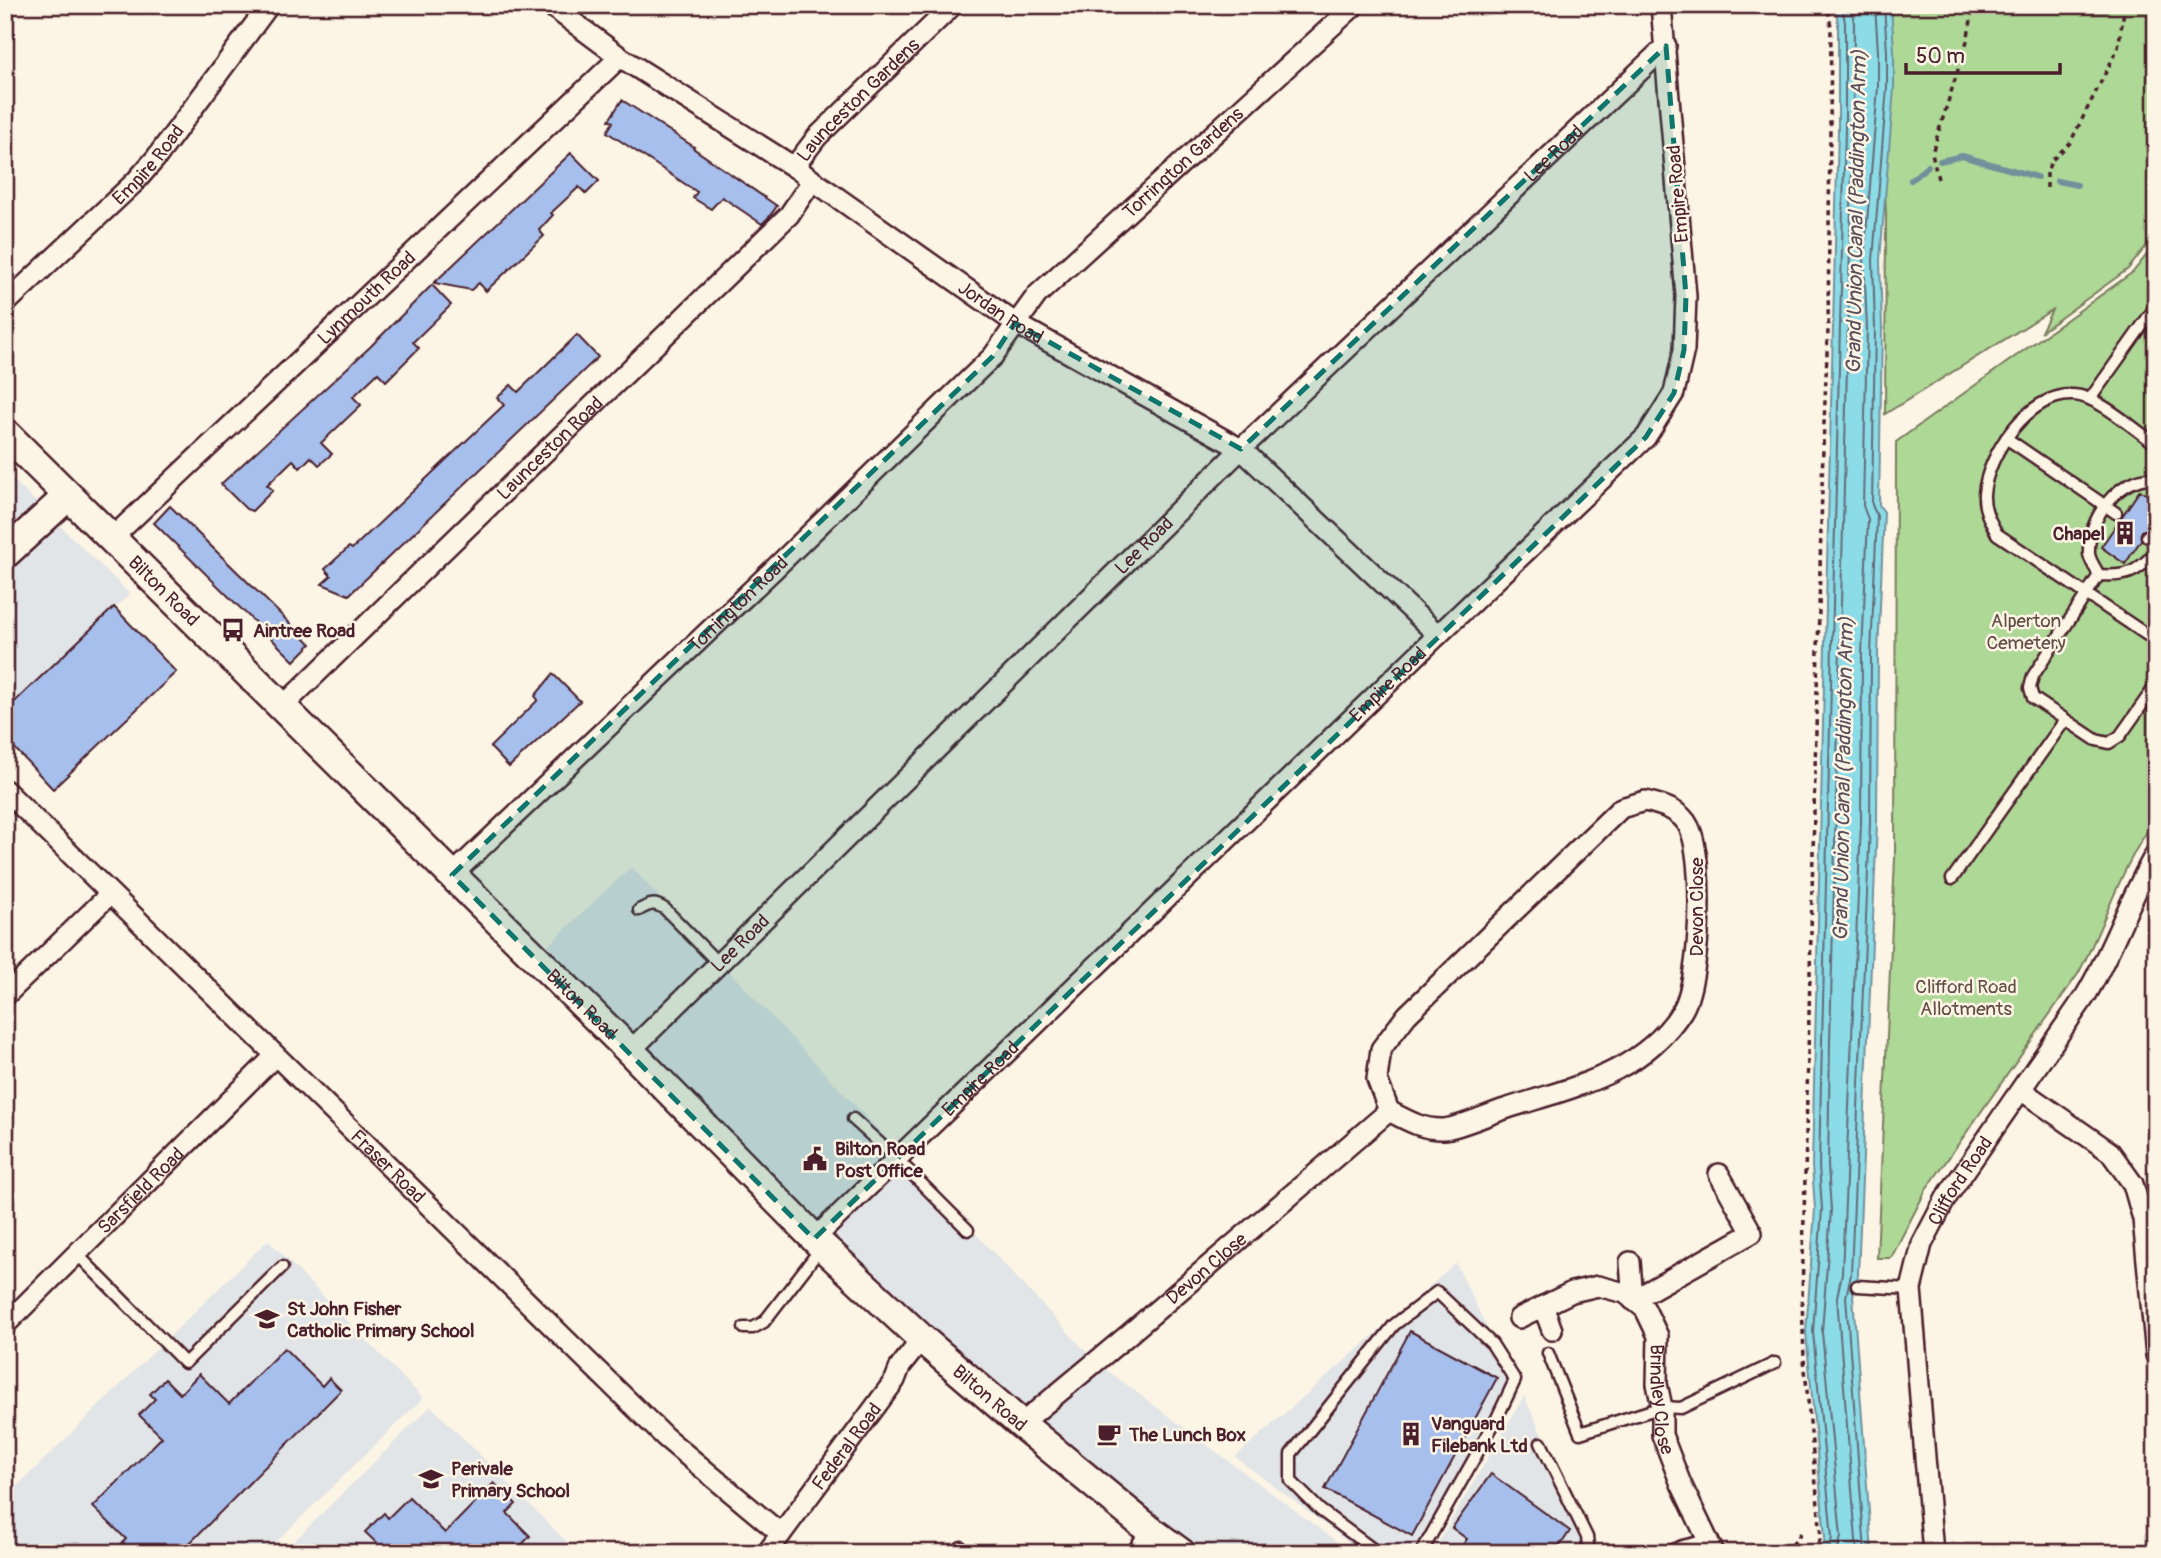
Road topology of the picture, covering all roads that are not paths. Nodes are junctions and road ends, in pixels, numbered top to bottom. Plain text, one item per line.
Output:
1 (270, 5) edge
2 (953, 5) edge
3 (1354, 5) edge
4 (1661, 5) edge
5 (558, 7) edge
6 (1665, 46) junction
7 (620, 57) junction
8 (794, 167) junction
9 (812, 181) junction
10 (5, 304) edge
11 (2156, 306) edge
12 (1015, 323) junction
13 (2090, 398) junction
14 (5, 433) edge
15 (2006, 438) junction
16 (2156, 444) edge
17 (1241, 449) junction
18 (2156, 478) edge
19 (68, 496) junction
20 (2105, 505) junction
21 (2116, 513) dead end
22 (2147, 536) dead end
23 (112, 538) junction
24 (2156, 542) edge
25 (2156, 552) edge
26 (5, 554) edge
27 (2099, 575) junction
28 (2086, 594) junction
29 (1438, 635) junction
30 (2156, 641) edge
31 (2156, 685) edge
32 (281, 708) junction
33 (2065, 720) junction
34 (5, 790) edge
35 (2156, 853) edge
36 (452, 876) junction
37 (1952, 878) dead end
38 (110, 894) junction
39 (639, 910) dead end
40 (718, 963) junction
41 (5, 996) edge
42 (630, 1051) junction
43 (275, 1056) junction
44 (2021, 1090) junction
45 (1389, 1111) junction
46 (853, 1119) dead end
47 (896, 1158) junction
48 (1719, 1174) dead end
49 (968, 1230) dead end
50 (818, 1242) junction
51 (77, 1254) junction
52 (1630, 1262) dead end
53 (282, 1268) dead end
54 (1857, 1286) dead end
55 (1911, 1289) junction
56 (1633, 1300) junction
57 (1543, 1306) junction
58 (1519, 1318) dead end
59 (5, 1325) edge
60 (744, 1328) dead end
61 (1552, 1330) dead end
62 (922, 1339) junction
63 (1548, 1353) dead end
64 (2156, 1355) edge
65 (1775, 1363) dead end
66 (1662, 1407) junction
67 (1021, 1424) junction
68 (1541, 1443) dead end
69 (781, 1534) junction
70 (1144, 1542) edge
71 (1711, 1547) edge
72 (767, 1553) edge
73 (957, 1553) edge
74 (967, 1553) edge
75 (1181, 1553) edge
76 (1378, 1553) edge
77 (1421, 1553) edge
78 (1589, 1553) edge
79 (1667, 1553) edge
80 (1933, 1553) edge

1 - 10 street, Empire Road
2 - 8 street, Launceston Gardens
3 - 12 street, Torrington Gardens
4 - 6 street, Empire Road
5 - 7 street, Jordan Road
6 - 17 street, Lee Road
6 - 29 street, Empire Road
7 - 8 street, Jordan Road
7 - 23 street, Lynmouth Road
8 - 9 street, Jordan Road
9 - 12 street, Jordan Road
9 - 32 street, Launceston Road
11 - 13 lane
12 - 17 street, Jordan Road
12 - 36 street, Torrington Road
13 - 15 lane
13 - 16 lane
14 - 19 street, Bilton Road
15 - 20 lane
15 - 28 lane
17 - 29 street, Jordan Road
17 - 40 street, Lee Road
18 - 20 lane
19 - 23 street, Bilton Road
19 - 26 street
20 - 21 lane
20 - 27 lane
22 - 24 lane
23 - 32 street, Bilton Road
25 - 27 lane
27 - 28 lane
28 - 30 lane
28 - 33 lane
29 - 47 street, Empire Road
31 - 33 lane
32 - 36 street, Bilton Road
33 - 37 lane
34 - 38 street, Fraser Road
35 - 44 street, Clifford Road
36 - 42 street, Bilton Road
38 - 41 street
38 - 43 street, Fraser Road
39 - 40 lane
40 - 42 street, Lee Road
42 - 50 street, Bilton Road
43 - 51 street, Sarsfield Road
43 - 69 street, Fraser Road
44 - 55 street, Clifford Road
44 - 64 street
45 - 45 street, Devon Close
45 - 67 street, Devon Close
46 - 47 lane
47 - 49 lane
47 - 50 street, Empire Road
48 - 56 street
50 - 60 lane
50 - 62 street, Bilton Road
51 - 53 lane
51 - 59 street, Sarsfield Road
52 - 56 street
54 - 55 lane
55 - 80 street, Clifford Road
56 - 57 street
56 - 66 street, Brindley Close
57 - 58 street
57 - 61 street
62 - 67 street, Bilton Road
62 - 69 street, Federal Road
63 - 66 lane
65 - 66 lane
66 - 71 street, Brindley Close
67 - 70 street, Bilton Road
68 - 78 lane
69 - 72 street, Federal Road
70 - 75 street, Bilton Road
71 - 79 lane
73 - 74 lane
76 - 77 lane

